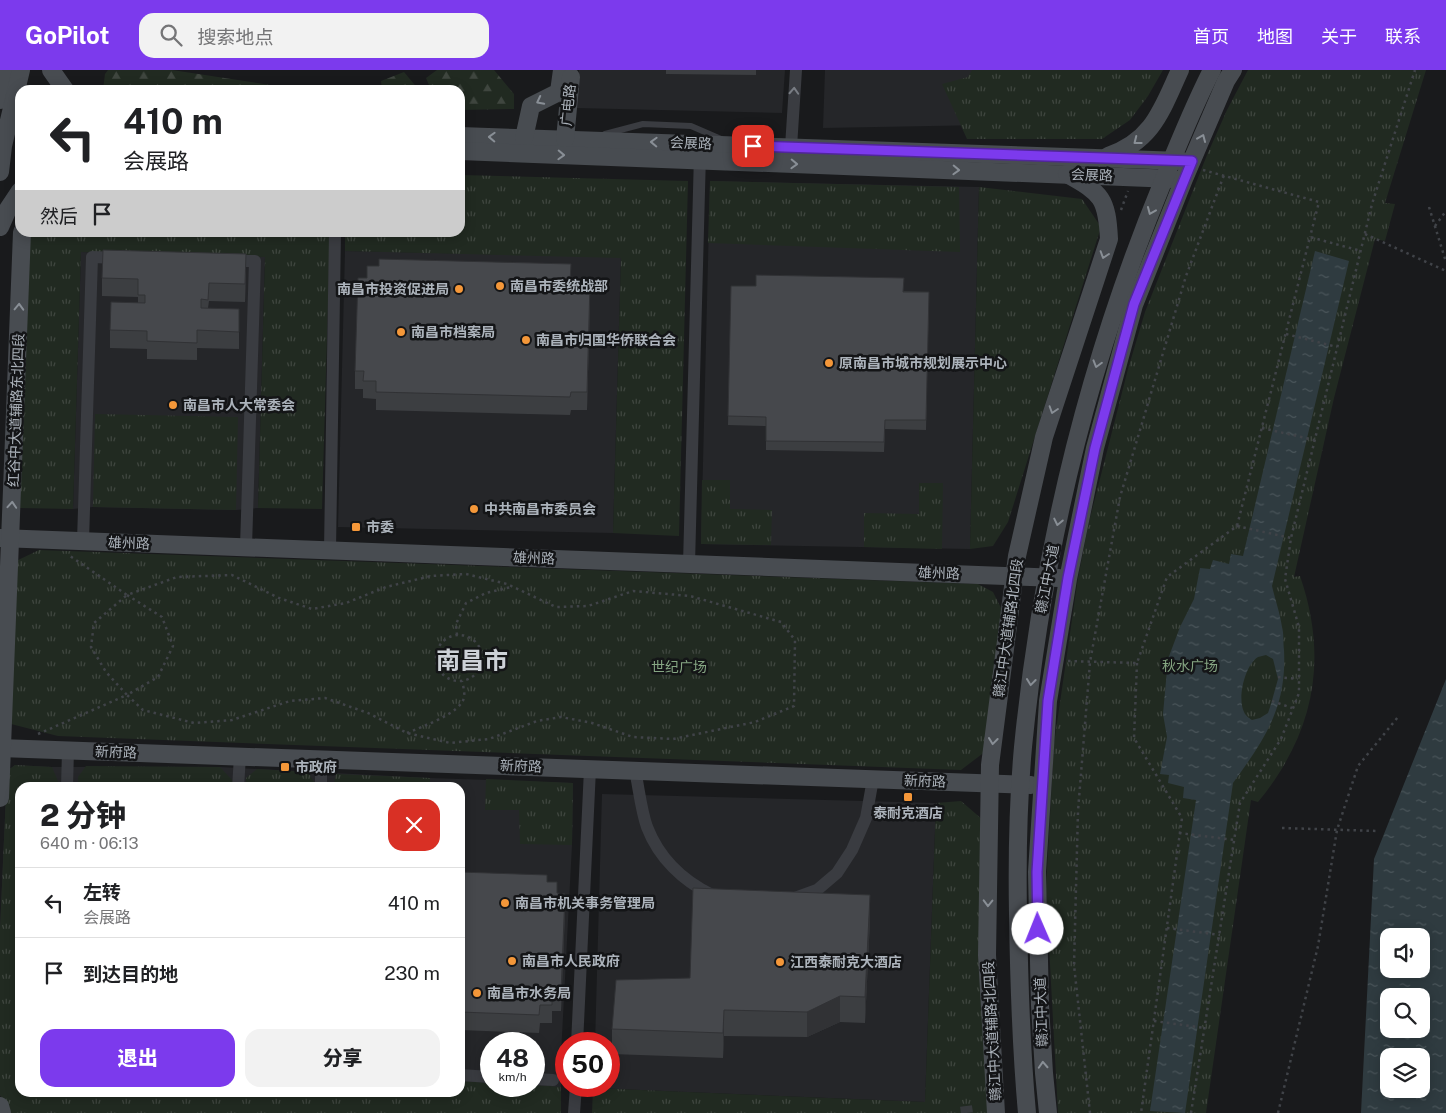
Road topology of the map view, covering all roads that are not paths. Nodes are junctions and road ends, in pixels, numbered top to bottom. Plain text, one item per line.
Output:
1 (7, 70) edge
2 (21, 70) edge
3 (562, 70) edge
4 (572, 70) edge
5 (796, 70) edge
6 (1180, 70) edge
7 (1212, 70) edge
8 (1233, 70) edge
9 (18, 85) edge
10 (15, 98) edge
11 (0, 100) edge
12 (9, 127) edge
13 (465, 136) edge
14 (524, 138) junction
15 (565, 139) junction
16 (583, 140) junction
17 (734, 145) junction
18 (791, 147) junction
19 (465, 151) edge
20 (700, 152) junction
21 (1101, 158) junction
22 (1172, 160) junction
23 (1198, 162) junction
24 (0, 172) edge
25 (1067, 174) junction
26 (1164, 178) junction
27 (1184, 179) junction
28 (15, 198) edge
29 (0, 227) edge
30 (22, 237) edge
31 (335, 237) edge
32 (130, 258) edge
33 (216, 260) edge
34 (5, 538) edge
35 (84, 541) junction
36 (246, 547) junction
37 (330, 550) junction
38 (689, 564) junction
39 (1015, 576) junction
40 (1047, 578) junction
41 (1068, 578) junction
42 (1, 748) edge
43 (68, 750) junction
44 (240, 756) junction
45 (321, 759) junction
46 (590, 769) junction
47 (635, 770) junction
48 (872, 779) junction
49 (67, 782) edge
50 (238, 782) edge
51 (321, 782) edge
52 (990, 783) junction
53 (1021, 784) junction
54 (1041, 785) junction
55 (0, 798) edge
56 (726, 900) edge
57 (783, 901) edge
58 (579, 1032) edge
59 (465, 1075) edge
60 (480, 1076) edge
61 (545, 1080) edge
62 (553, 1080) dead end
63 (575, 1097) edge
64 (574, 1113) edge
65 (996, 1113) edge
66 (1027, 1113) edge
67 (1048, 1113) edge

1 - 11 street
2 - 9 street
3 -> 14 street, 广电路
4 - 15 street, 广电路
18 -> 5 street
6 -> 21 street
7 - 22 street, 赣江中大道
23 -> 8 street, 赣江中大道
10 - 12 street
12 - 24 street
14 -> 13 street, 会展路
14 - 15 street, 会展路
15 - 16 street, 会展路
16 - 17 lane
20 -> 16 street, 会展路
17 - 18 street, 会展路
17 - 20 street, 会展路
18 - 21 street, 会展路
19 -> 20 street, 会展路
20 -> 25 street, 会展路
20 - 38 street
21 - 22 street, 会展路
22 - 23 street, 会展路
22 - 26 street, 赣江中大道
23 - 27 street, 赣江中大道
25 - 26 street, 会展路
25 -> 39 street, 赣江中大道辅路北四段
26 - 27 street, 会展路
26 -> 40 street, 赣江中大道
27 - 41 street, 赣江中大道
28 - 29 street
34 -> 30 street, 红谷中大道辅路东北四段
31 - 37 street
32 - 35 street
33 - 36 street
34 - 35 street, 雄州路
34 - 42 street, 红谷中大道辅路东北四段
35 - 36 street, 雄州路
36 - 37 street, 雄州路
37 - 38 street, 雄州路
38 - 39 street, 雄州路
39 - 40 street, 雄州路
39 -> 52 street, 赣江中大道辅路北四段
40 - 41 street, 雄州路
40 -> 53 street, 赣江中大道
41 - 54 street, 赣江中大道
42 - 43 street, 新府路
42 - 55 street, 红谷中大道辅路东北四段
43 - 44 street, 新府路
43 - 49 street
44 - 45 street, 新府路
44 - 50 street
45 - 46 street, 新府路
45 - 51 street
46 - 47 street, 新府路
46 - 58 street
47 - 48 street, 新府路
47 - 56 street
48 - 52 street, 新府路
48 - 57 street
52 - 53 street, 新府路
52 -> 65 street, 赣江中大道辅路北四段
53 - 54 street, 新府路
53 - 66 street, 赣江中大道
67 -> 54 street, 赣江中大道
59 - 60 street
61 - 62 street
63 - 64 street

